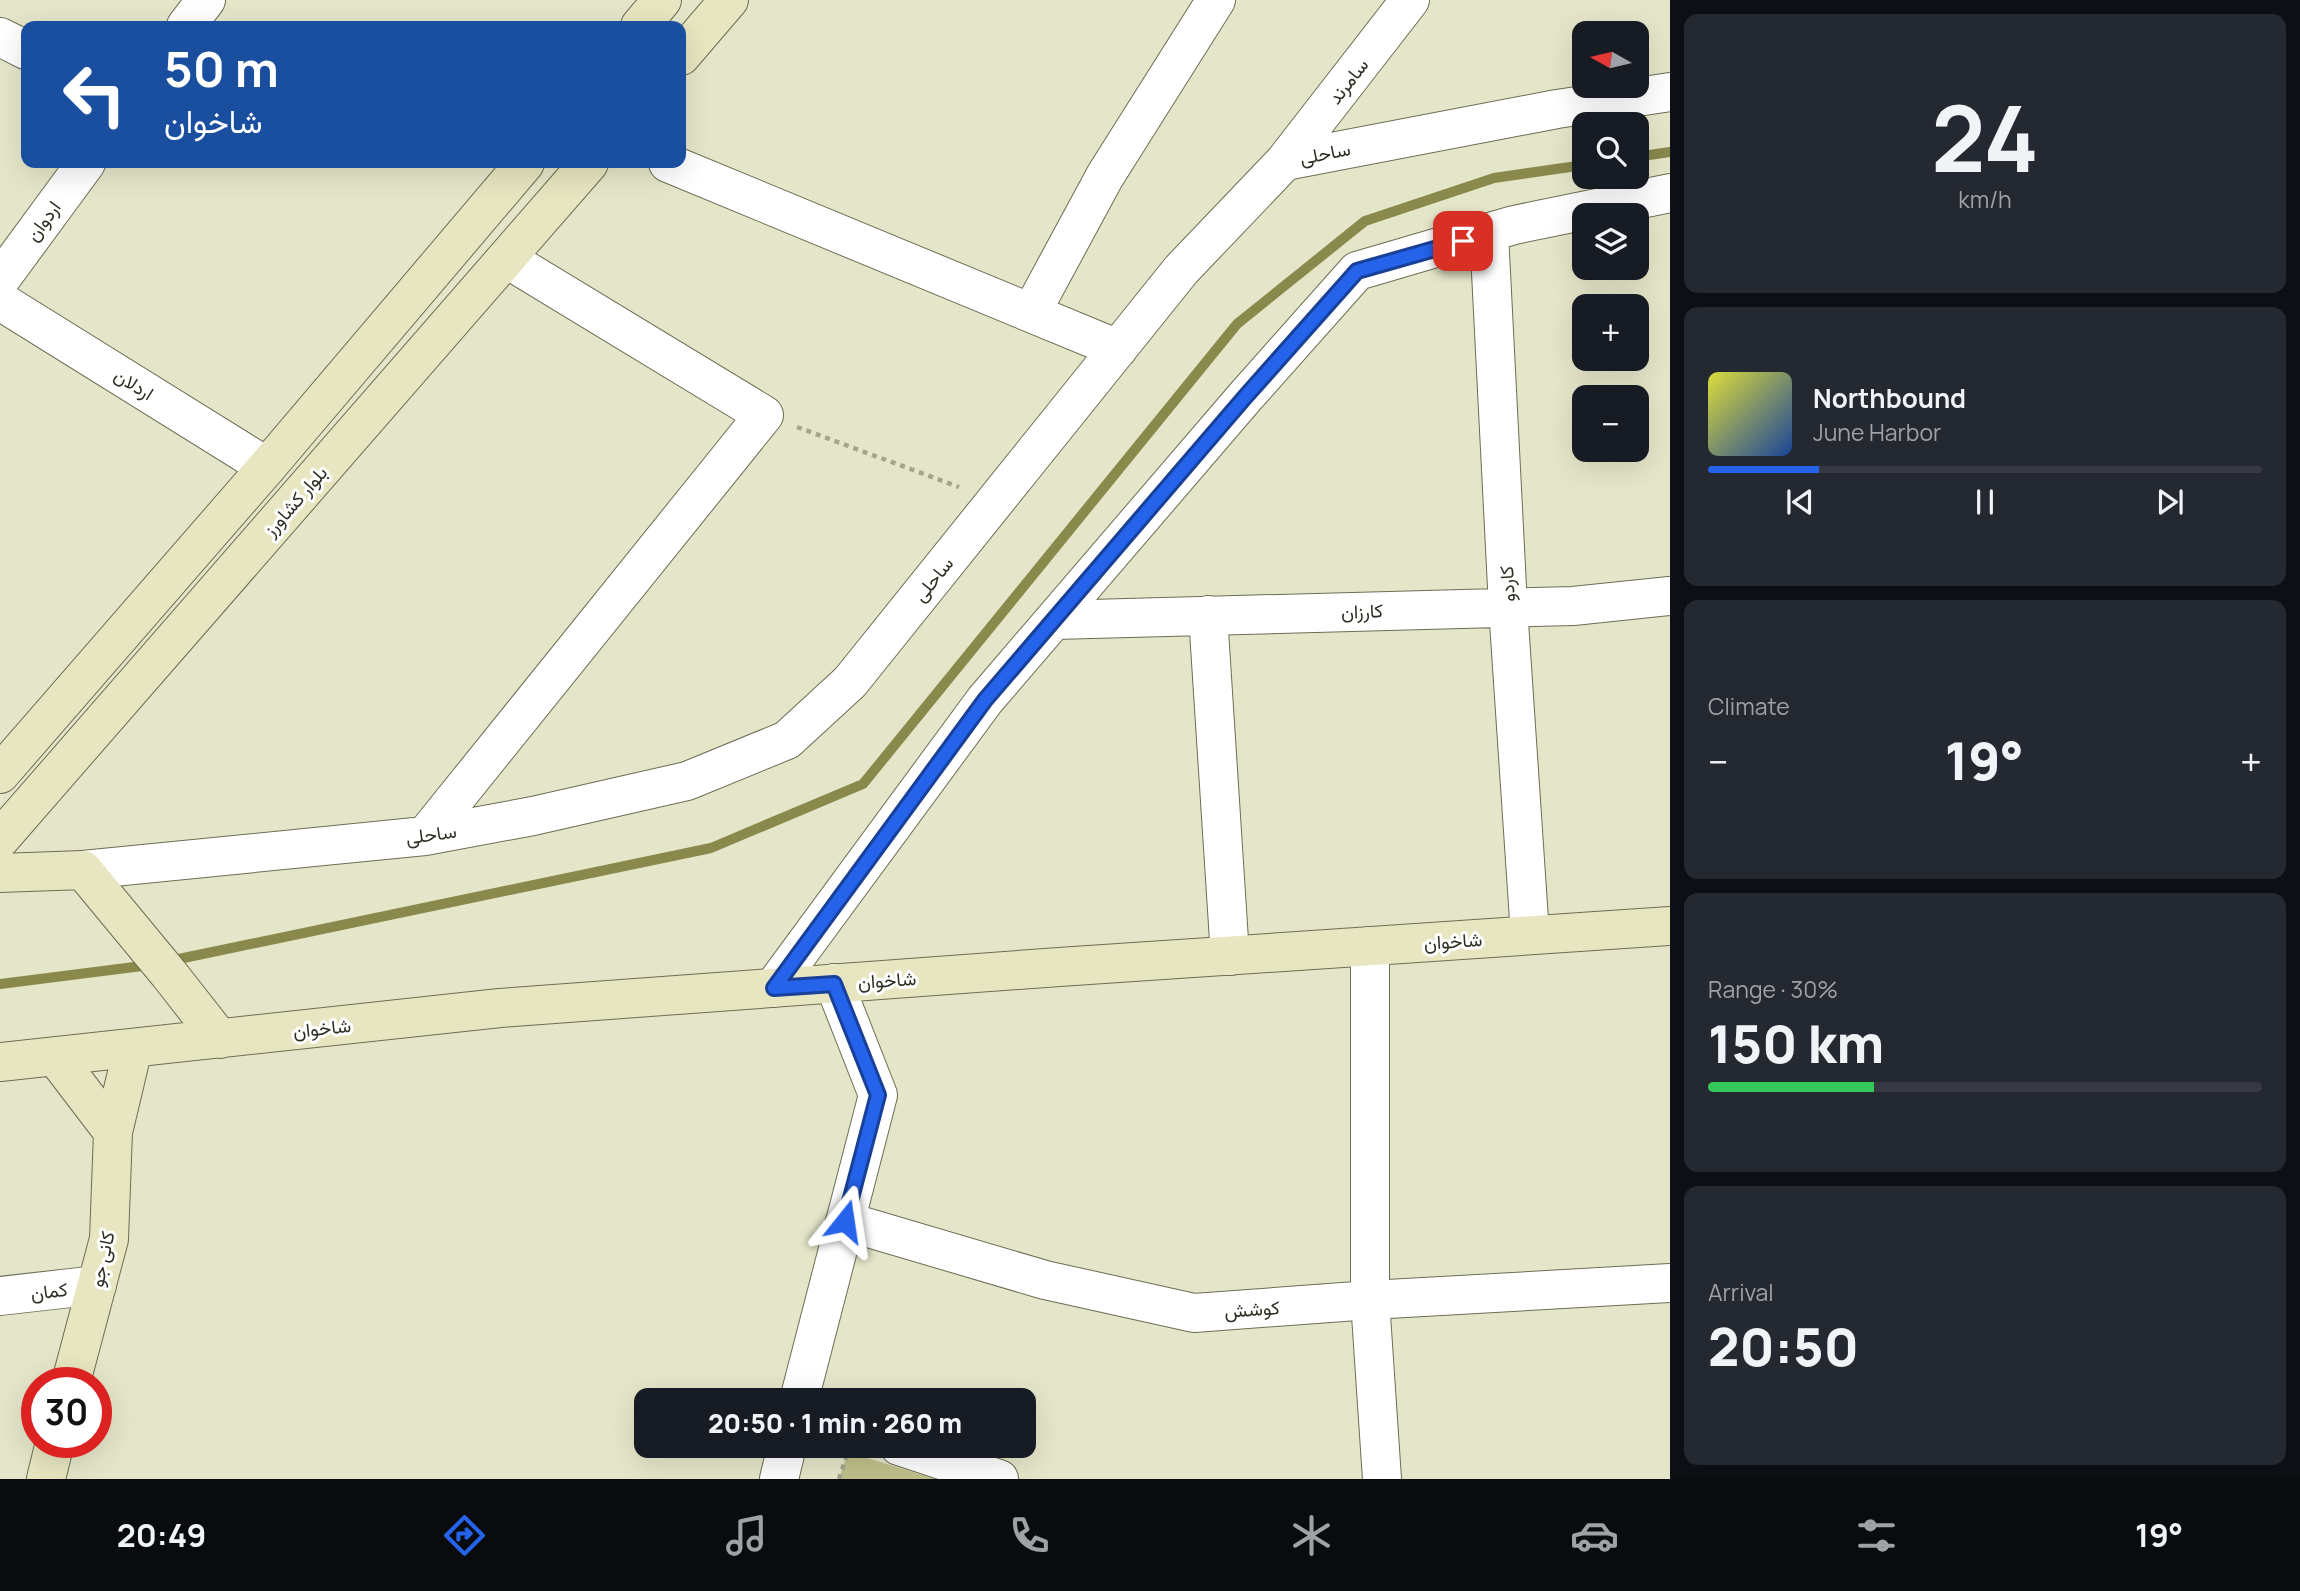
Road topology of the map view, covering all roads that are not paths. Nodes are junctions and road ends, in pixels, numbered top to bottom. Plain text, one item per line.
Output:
1 (206, 0) edge
2 (662, 0) edge
3 (729, 0) edge
4 (1216, 0) edge
5 (1410, 0) edge
6 (190, 21) edge
7 (644, 21) edge
8 (0, 37) edge
9 (21, 48) edge
10 (686, 50) edge
11 (1670, 92) edge
12 (1285, 161) junction
13 (82, 168) edge
14 (521, 168) edge
15 (585, 168) edge
16 (680, 168) edge
17 (1670, 193) edge
18 (1489, 233) junction
19 (507, 259) junction
20 (0, 280) edge
21 (0, 301) edge
22 (1031, 313) junction
23 (1118, 349) junction
24 (267, 467) junction
25 (1670, 596) edge
26 (1508, 607) junction
27 (1208, 615) junction
28 (1054, 620) junction
29 (0, 774) edge
30 (425, 836) junction
31 (0, 839) edge
32 (0, 873) edge
33 (92, 881) junction
34 (1670, 926) edge
35 (1530, 936) junction
36 (1370, 946) junction
37 (1230, 956) junction
38 (834, 984) junction
39 (774, 988) junction
40 (220, 1039) junction
41 (133, 1048) junction
42 (26, 1060) edge
43 (113, 1132) junction
44 (845, 1221) junction
45 (1670, 1283) edge
46 (97, 1285) junction
47 (0, 1296) edge
48 (1370, 1300) junction
49 (75, 1367) edge
50 (802, 1388) edge
51 (51, 1458) edge
52 (784, 1458) edge
53 (935, 1458) edge
54 (46, 1479) edge
55 (779, 1479) edge
56 (999, 1479) edge
57 (1382, 1479) edge

1 - 6 street
2 - 7 main road
3 - 10 main road
4 - 22 street
5 - 12 street, سامرند
8 - 9 street
11 - 12 street, ساحلی
12 - 23 street, ساحلی
13 - 20 street, اردوان
14 - 24 main road
15 - 19 main road, بلوار کشاورز
16 - 22 street
17 - 18 street
18 - 26 street, کاردو
18 - 28 street
19 - 30 street
19 - 31 main road, بلوار کشاورز
21 - 24 street, اردلان
22 - 23 street
23 - 30 street, ساحلی
24 - 29 main road
25 - 26 street, کارزان
26 - 27 street, کارزان
26 - 35 street, کاردو
27 - 28 street, کارزان
27 - 37 street
28 - 39 street
30 - 33 street, ساحلی
32 - 33 main road
33 - 40 main road
34 - 35 main road, شاخوان
35 - 36 main road, شاخوان
36 - 37 main road, شاخوان
36 - 48 street
37 - 38 main road, شاخوان
38 - 39 main road, شاخوان
38 - 44 street
39 - 40 main road, شاخوان
40 - 41 main road, شاخوان
41 - 42 main road, شاخوان
41 - 43 main road, کانی جو
42 - 43 main road
43 - 46 main road, کانی جو
44 - 48 street, کوشش
44 - 50 street
45 - 48 street, کوشش
46 - 47 street, کمان
46 - 49 main road, کانی جو
48 - 57 street
51 - 54 main road
52 - 55 street
53 - 56 street

